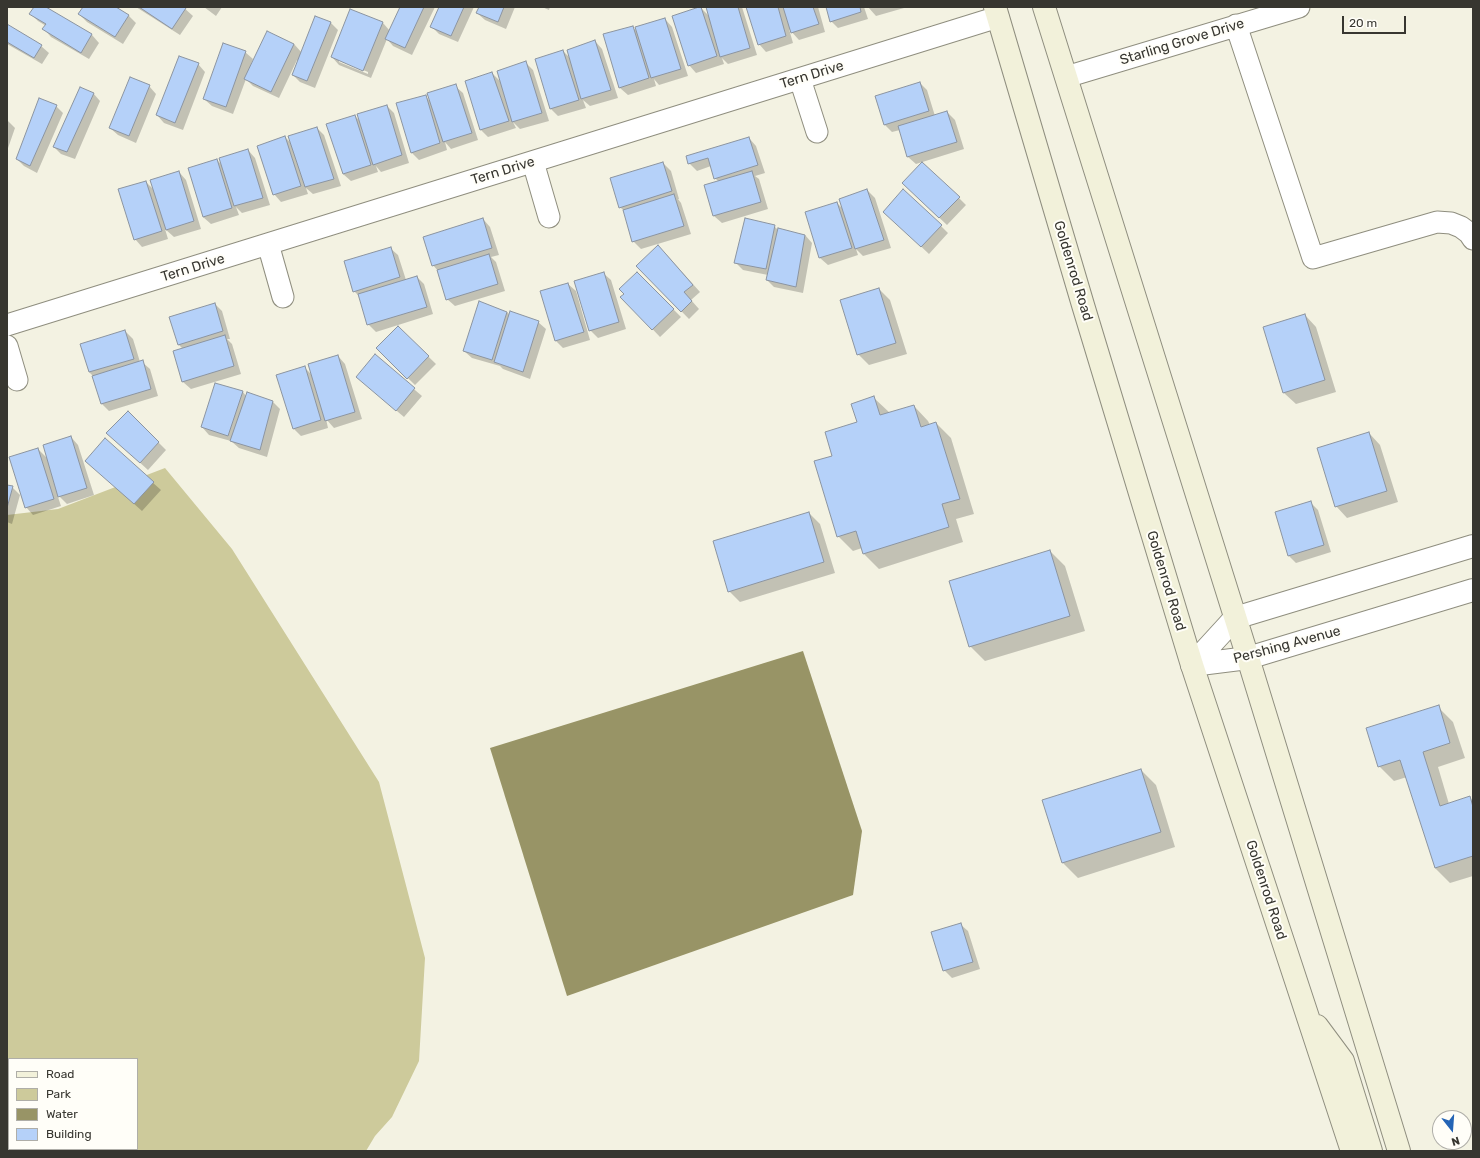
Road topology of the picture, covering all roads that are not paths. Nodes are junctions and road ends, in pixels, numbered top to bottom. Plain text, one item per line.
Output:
1 (1044, 7) edge
2 (1299, 7) edge
3 (997, 12) edge
4 (1236, 25) junction
5 (1066, 76) junction
6 (800, 79) junction
7 (817, 132) dead end
8 (533, 162) junction
9 (549, 217) dead end
10 (1473, 239) edge
11 (268, 244) junction
12 (283, 297) dead end
13 (7, 326) edge
14 (7, 346) edge
15 (17, 380) dead end
16 (1473, 546) edge
17 (1473, 590) edge
18 (1235, 618) junction
19 (1248, 658) junction
20 (1192, 665) junction
21 (1305, 1010) junction
22 (1352, 1151) edge
23 (1371, 1151) edge
24 (1399, 1151) edge

1 - 5 main road
2 - 4 street, Starling Grove Drive
3 - 6 street, Tern Drive
3 - 20 main road, Goldenrod Road
4 - 5 street, Starling Grove Drive
4 - 10 street
5 - 18 main road
6 - 7 street
6 - 8 street, Tern Drive
8 - 9 street
8 - 11 street, Tern Drive
11 - 12 street
11 - 13 street, Tern Drive
14 - 15 street
16 - 18 street
17 - 19 street, Pershing Avenue
18 - 19 main road
18 - 20 street, Pershing Avenue
19 - 20 street, Pershing Avenue
19 - 24 main road
20 - 21 main road, Goldenrod Road
21 - 22 main road, Goldenrod Road
21 - 23 main road

